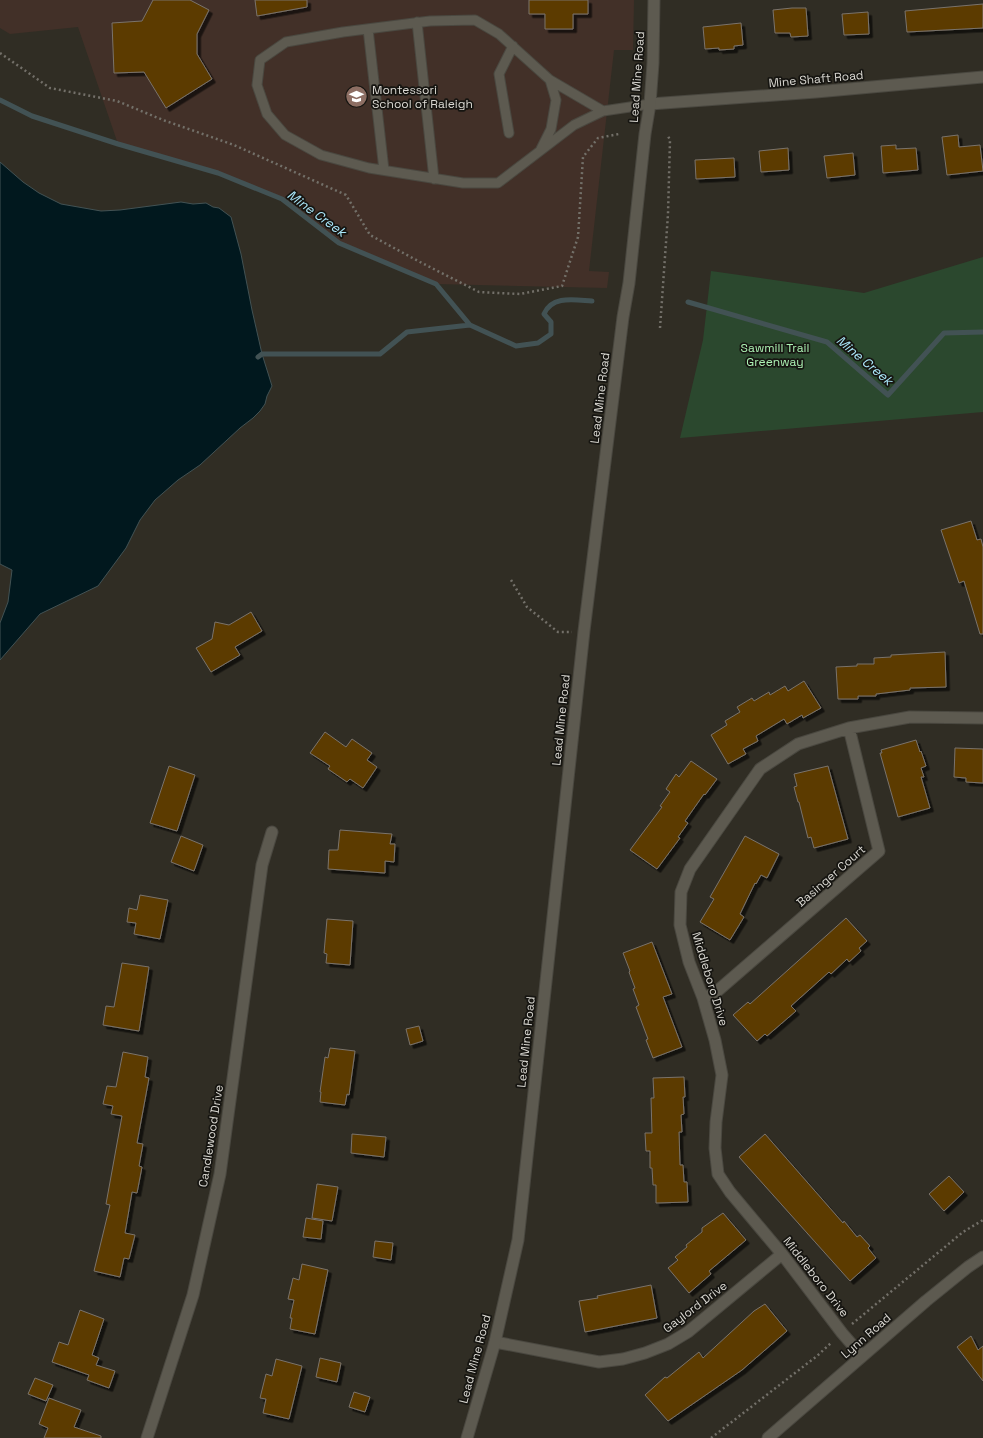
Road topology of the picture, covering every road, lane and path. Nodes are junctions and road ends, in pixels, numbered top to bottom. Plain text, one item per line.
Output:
1 (654, 0) edge
2 (418, 22) junction
3 (368, 29) junction
4 (513, 46) junction
5 (0, 53) edge
6 (983, 77) edge
7 (550, 80) junction
8 (650, 104) junction
9 (602, 111) junction
10 (509, 132) dead end
11 (619, 134) dead end
12 (668, 136) dead end
13 (539, 152) junction
14 (384, 170) junction
15 (434, 179) junction
16 (660, 328) dead end
17 (511, 580) dead end
18 (584, 631) junction
19 (983, 718) edge
20 (850, 728) junction
21 (272, 832) dead end
22 (703, 998) junction
23 (983, 1220) edge
24 (782, 1254) junction
25 (983, 1256) edge
26 (868, 1310) dead end
27 (495, 1342) junction
28 (817, 1356) dead end
29 (862, 1356) junction
30 (774, 1436) edge
31 (147, 1438) edge
32 (467, 1438) edge
33 (711, 1438) edge

1 - 8 street, Lead Mine Road
2 - 3 lane
2 - 4 lane
2 - 15 lane
3 - 14 lane
3 - 14 lane
4 - 7 lane
4 - 10 lane
5 - 11 path
6 - 8 street, Mine Shaft Road
7 - 9 lane
7 - 13 lane
8 - 9 lane
8 - 18 street, Lead Mine Road
9 - 13 lane
12 - 16 path
13 - 15 lane
14 - 15 lane
17 - 18 path
18 - 27 street, Lead Mine Road
19 - 20 street, Middleboro Drive
20 - 22 street, Basinger Court
20 - 22 street, Middleboro Drive
21 - 31 street, Candlewood Drive
22 - 24 street, Middleboro Drive
23 - 26 path
24 - 27 street, Gaylord Drive
24 - 29 street, Middleboro Drive
25 - 29 street, Lynn Road
27 - 32 street, Lead Mine Road
28 - 33 path
29 - 30 street, Lynn Road

